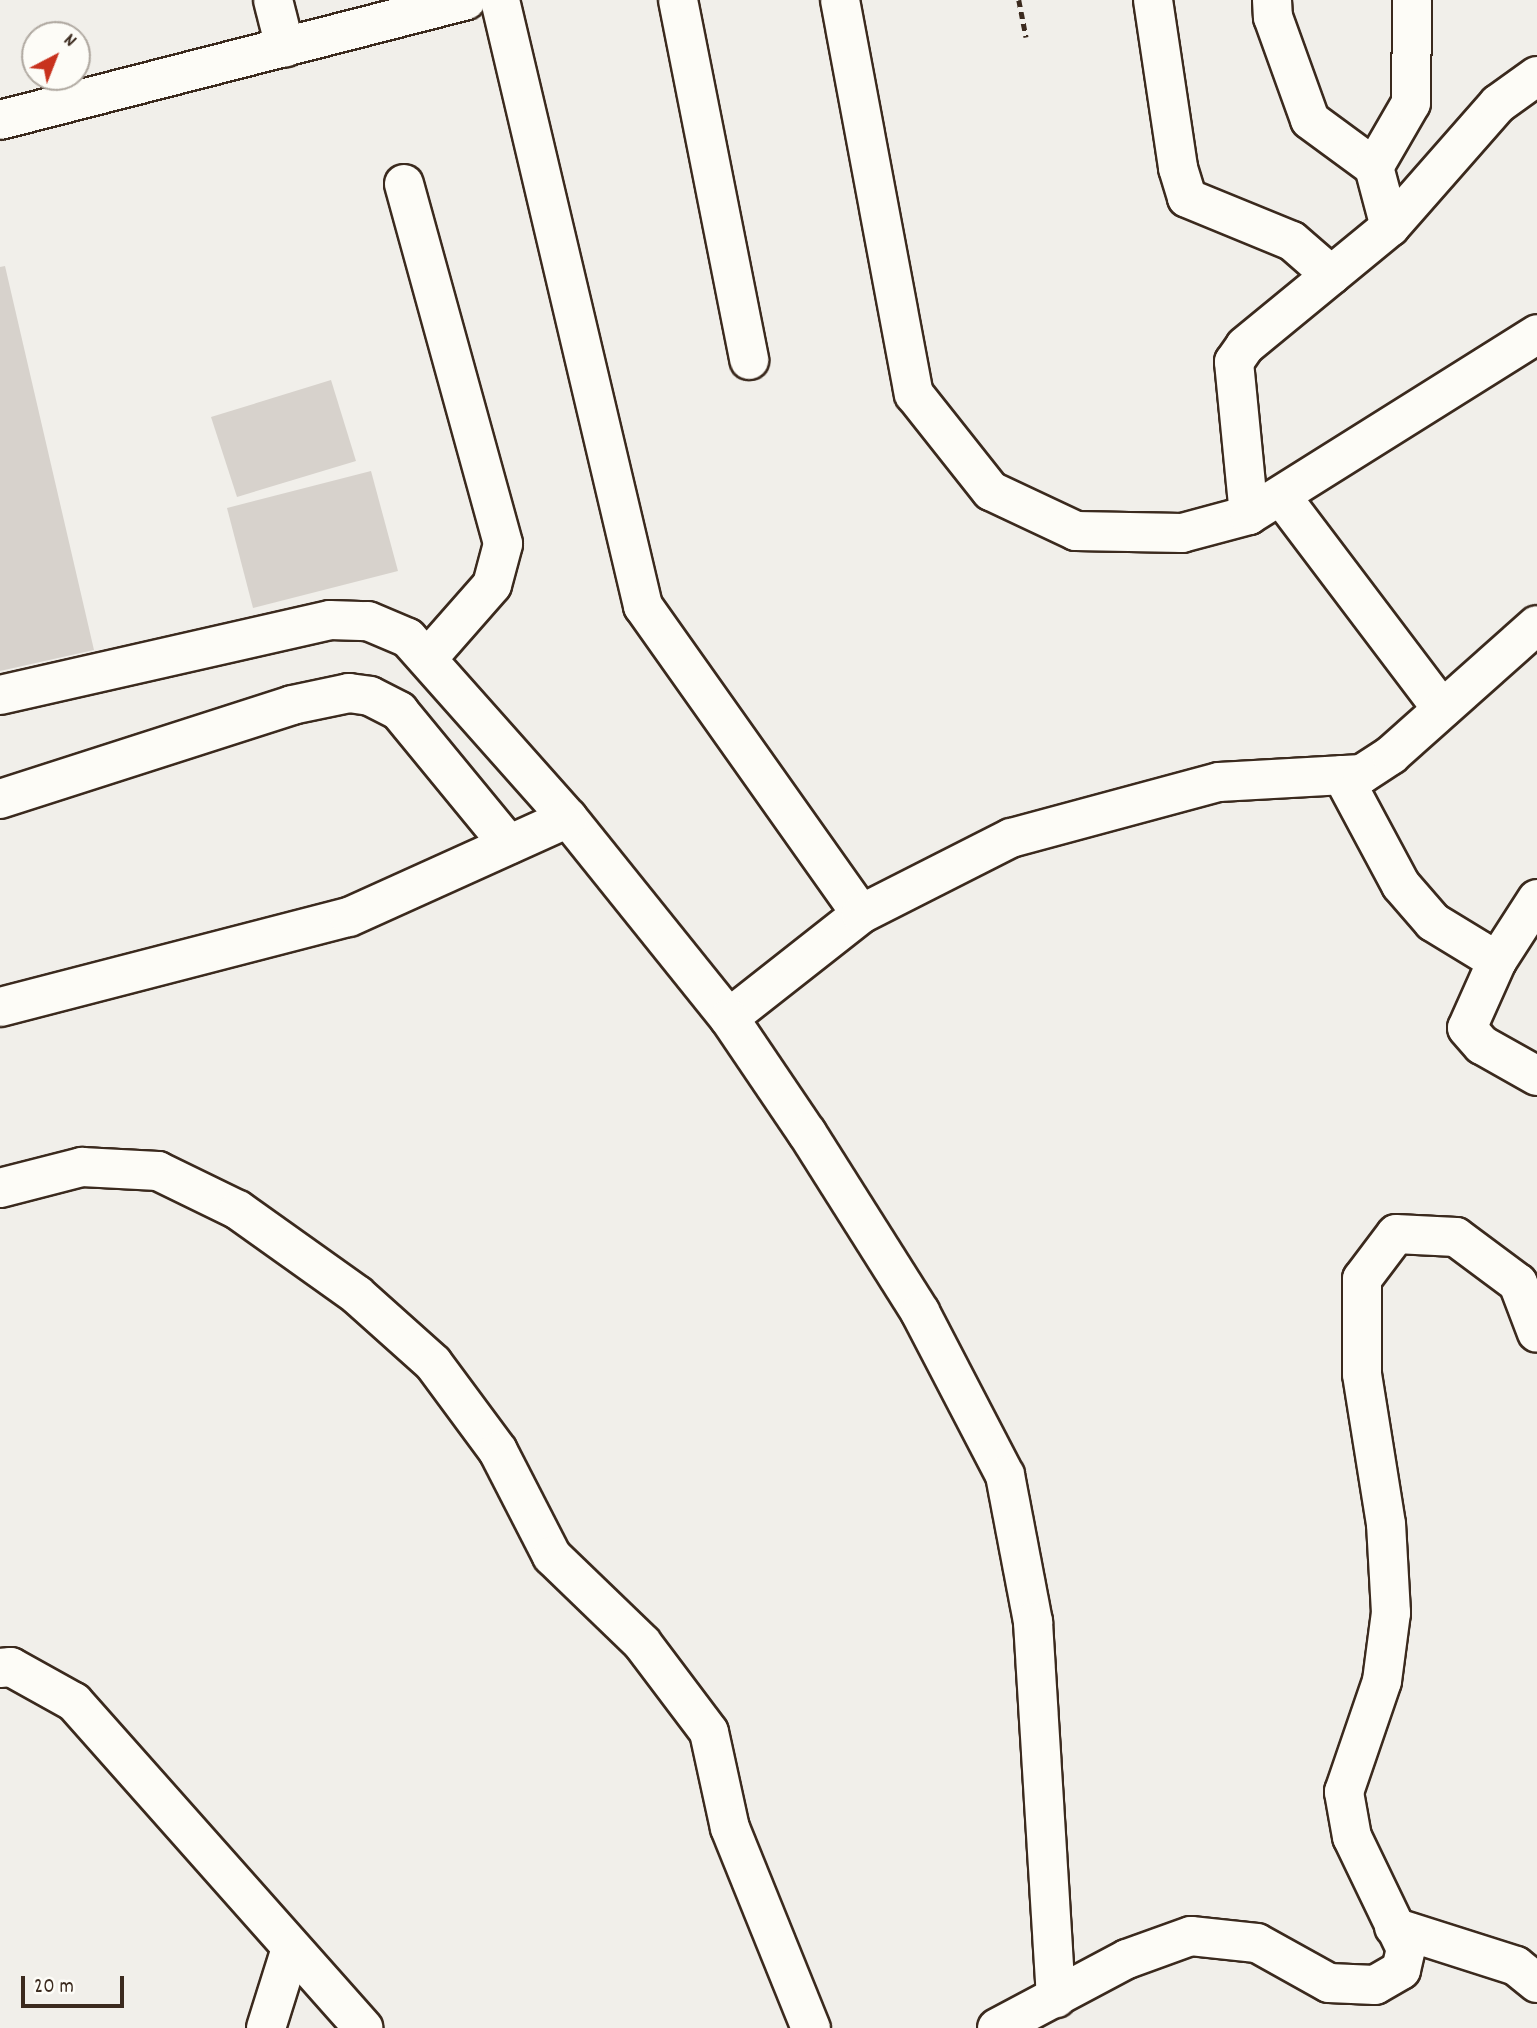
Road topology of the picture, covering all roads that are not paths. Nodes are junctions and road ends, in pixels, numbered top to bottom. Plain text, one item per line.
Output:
1 (273, 0) edge
2 (466, 0) edge
3 (499, 0) edge
4 (678, 0) edge
5 (841, 0) edge
6 (1153, 0) edge
7 (1272, 0) edge
8 (1412, 0) edge
9 (285, 47) junction
10 (1537, 76) edge
11 (0, 120) edge
12 (1374, 167) junction
13 (404, 184) dead end
14 (1390, 227) junction
15 (1331, 275) junction
16 (1537, 334) edge
17 (749, 360) dead end
18 (1265, 506) junction
19 (1537, 625) edge
20 (426, 659) junction
21 (0, 695) edge
22 (1442, 709) junction
23 (1342, 775) junction
24 (0, 799) edge
25 (568, 818) junction
26 (509, 845) junction
27 (1537, 899) edge
28 (861, 914) junction
29 (1497, 961) junction
30 (0, 1007) edge
31 (729, 1018) junction
32 (1537, 1076) edge
33 (0, 1188) edge
34 (1527, 1275) edge
35 (1537, 1332) edge
36 (0, 1668) edge
37 (1394, 1927) junction
38 (291, 1948) junction
39 (1537, 1983) edge
40 (1056, 1998) junction
41 (267, 2028) edge
42 (363, 2028) edge
43 (811, 2028) edge
44 (997, 2028) edge

1 - 9 street
2 - 9 street
3 - 28 street
4 - 17 street
5 - 18 street
6 - 15 street
7 - 12 street
8 - 12 street
9 - 11 street
10 - 14 street
12 - 14 street
13 - 20 street
14 - 15 street
15 - 18 street
16 - 18 street
18 - 22 street
19 - 22 street
20 - 21 street
20 - 25 street
22 - 23 street
23 - 28 street
23 - 29 street
24 - 26 street
25 - 26 street
25 - 31 street
26 - 30 street
27 - 29 street
28 - 31 street
29 - 32 street
31 - 40 street
33 - 43 street
34 - 35 street
34 - 37 street
36 - 38 street
37 - 39 street
37 - 40 street
38 - 41 street
38 - 42 street
40 - 44 street

